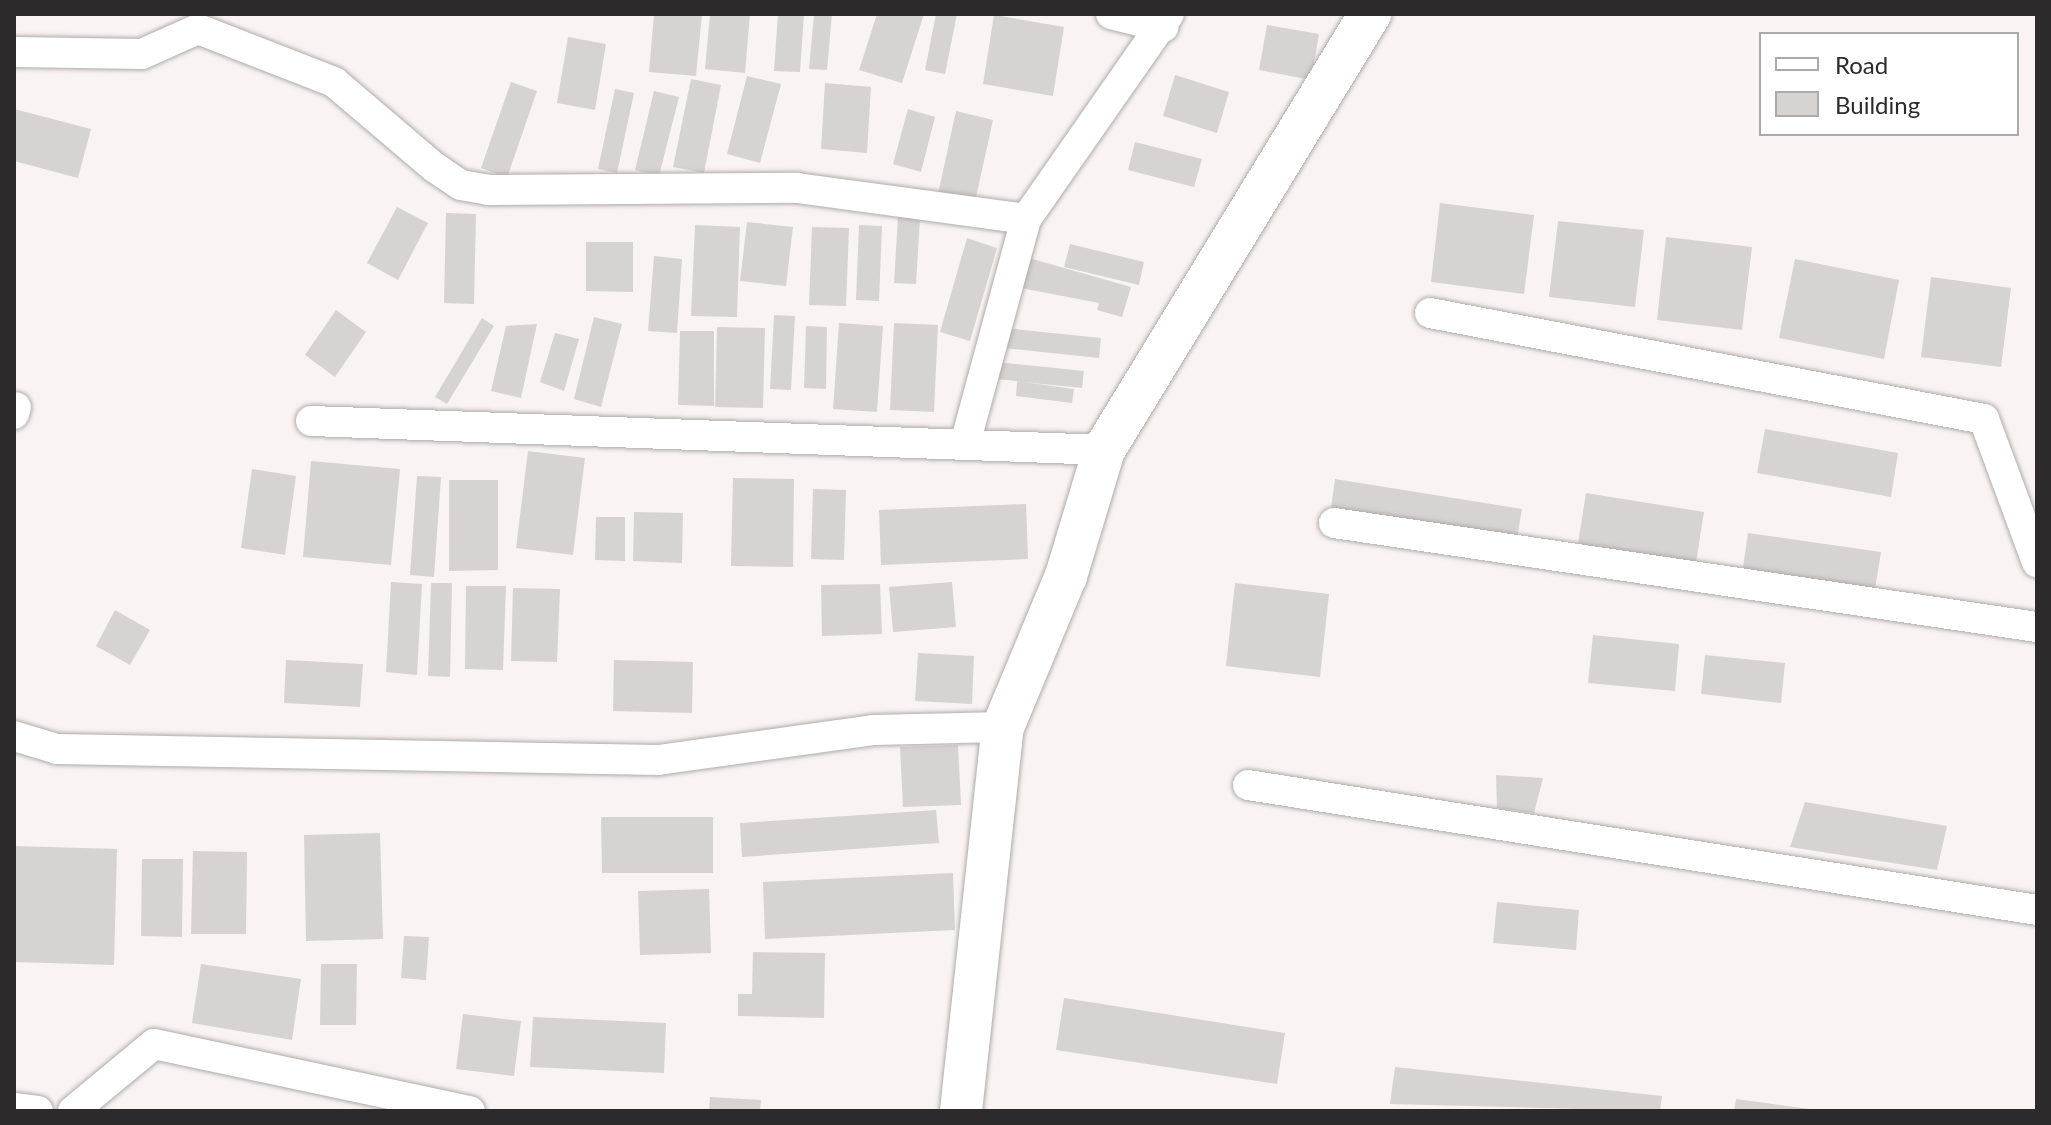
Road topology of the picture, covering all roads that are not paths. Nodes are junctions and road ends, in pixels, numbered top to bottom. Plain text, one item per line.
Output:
1 (1111, 14) edge
2 (1370, 14) edge
3 (1166, 21) edge
4 (14, 52) edge
5 (1026, 219) junction
6 (1430, 313) dead end
7 (311, 421) dead end
8 (966, 440) junction
9 (1104, 450) junction
10 (1334, 523) dead end
11 (2037, 562) edge
12 (2037, 627) edge
13 (1003, 727) junction
14 (14, 736) edge
15 (1248, 785) dead end
16 (2037, 910) edge
17 (14, 1108) edge
18 (38, 1111) edge
19 (73, 1111) edge
20 (470, 1111) edge
21 (961, 1111) edge

1 - 3 street
2 - 9 street
3 - 5 street
4 - 5 street
5 - 8 street
6 - 11 street
7 - 8 street
8 - 9 street
9 - 13 street
10 - 12 street
13 - 14 street
13 - 21 street
15 - 16 street
17 - 18 street
19 - 20 street

